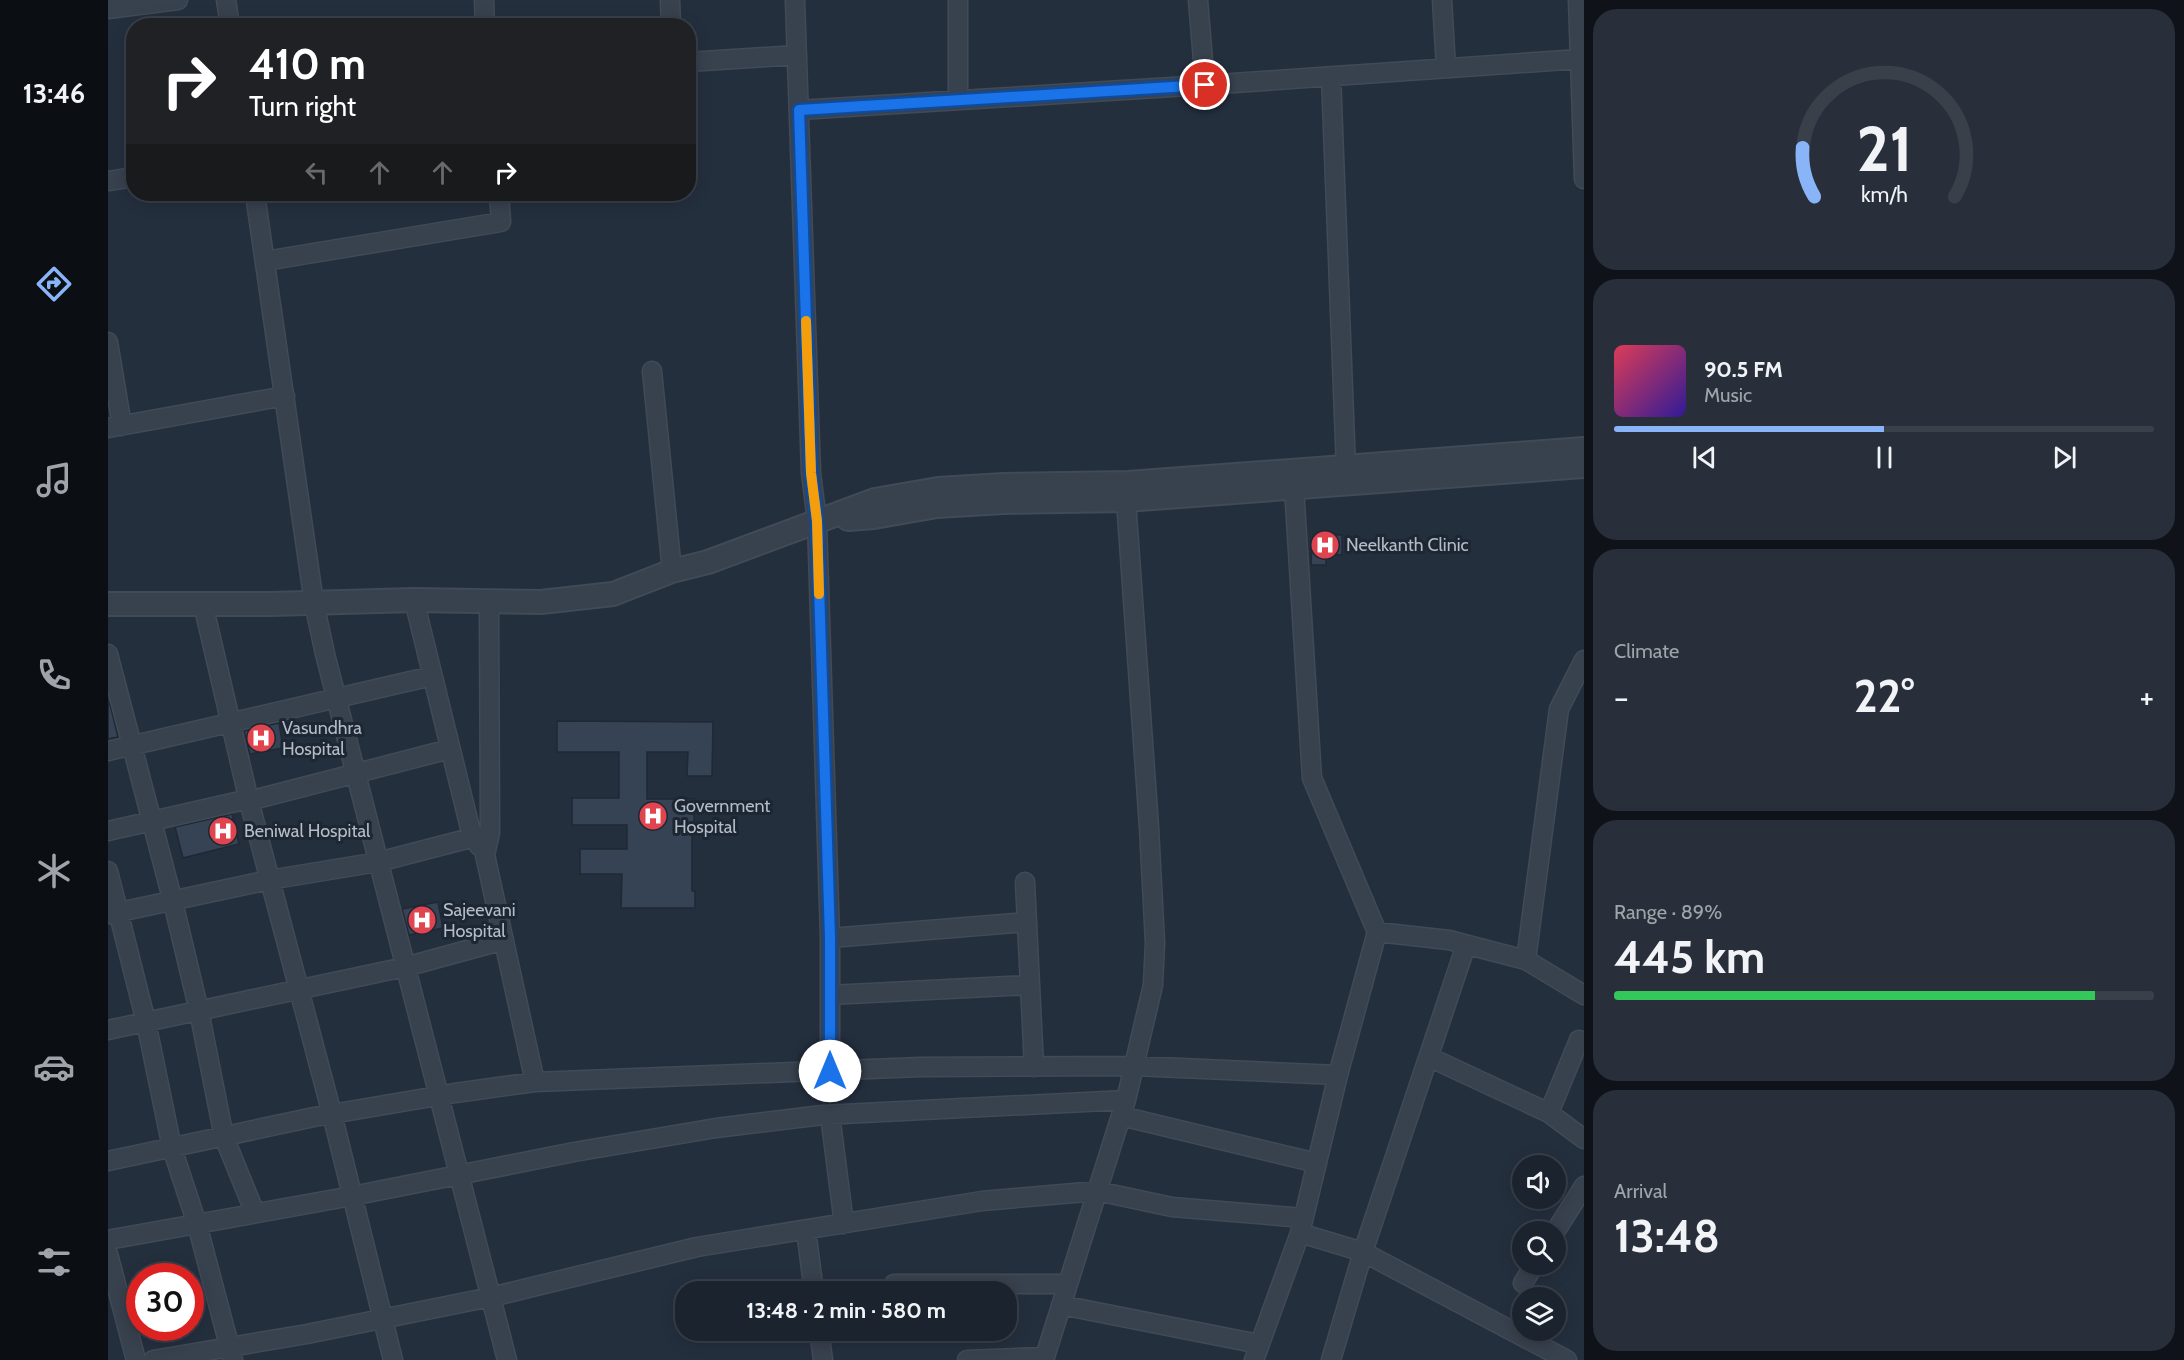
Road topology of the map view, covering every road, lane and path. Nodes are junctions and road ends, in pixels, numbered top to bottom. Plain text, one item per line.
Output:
1 (178, 0) edge
2 (226, 0) edge
3 (484, 0) edge
4 (670, 0) edge
5 (795, 0) edge
6 (958, 0) edge
7 (1198, 0) edge
8 (1442, 0) edge
9 (1578, 0) edge
10 (108, 9) edge
11 (229, 18) edge
12 (485, 18) edge
13 (671, 18) edge
14 (798, 55) junction
15 (1580, 58) junction
16 (696, 61) edge
17 (1446, 68) junction
18 (1330, 76) junction
19 (1205, 85) junction
20 (958, 100) junction
21 (799, 110) junction
22 (126, 178) edge
23 (1584, 179) edge
24 (108, 181) edge
25 (256, 201) edge
26 (500, 201) edge
27 (265, 261) junction
28 (108, 342) edge
29 (652, 371) dead end
30 (285, 396) junction
31 (115, 427) edge
32 (1584, 449) edge
33 (1584, 466) edge
34 (1346, 468) junction
35 (1294, 488) junction
36 (1126, 500) junction
37 (817, 521) junction
38 (672, 571) junction
39 (414, 600) junction
40 (489, 601) junction
41 (314, 603) junction
42 (108, 604) edge
43 (203, 604) junction
44 (1584, 660) edge
45 (109, 661) edge
46 (432, 676) junction
47 (336, 699) junction
48 (230, 724) junction
49 (132, 745) junction
50 (450, 749) junction
51 (108, 751) edge
52 (355, 773) junction
53 (249, 800) junction
54 (151, 821) junction
55 (108, 831) edge
56 (482, 836) junction
57 (378, 862) junction
58 (108, 871) edge
59 (270, 880) junction
60 (1025, 882) dead end
61 (173, 902) junction
62 (114, 913) edge
63 (1027, 922) junction
64 (1377, 932) junction
65 (830, 938) junction
66 (504, 939) junction
67 (1467, 945) junction
68 (1526, 960) junction
69 (405, 967) junction
70 (1030, 985) junction
71 (299, 990) junction
72 (830, 995) junction
73 (1584, 995) edge
74 (199, 1011) junction
75 (146, 1022) junction
76 (108, 1030) edge
77 (1579, 1040) dead end
78 (1429, 1057) junction
79 (1134, 1066) junction
80 (1034, 1067) junction
81 (830, 1071) junction
82 (1338, 1075) junction
83 (535, 1082) junction
84 (439, 1096) junction
85 (1124, 1108) junction
86 (1549, 1113) junction
87 (332, 1114) junction
88 (831, 1115) junction
89 (224, 1137) junction
90 (1584, 1139) edge
91 (172, 1148) junction
92 (108, 1161) edge
93 (1317, 1163) junction
94 (460, 1176) junction
95 (1584, 1186) edge
96 (1097, 1191) junction
97 (352, 1196) junction
98 (255, 1212) junction
99 (1563, 1221) edge
100 (197, 1224) junction
101 (844, 1224) junction
102 (1301, 1227) junction
103 (806, 1230) junction
104 (108, 1240) edge
105 (1363, 1252) junction
106 (108, 1254) edge
107 (1528, 1275) edge
108 (813, 1281) edge
109 (1523, 1283) dead end
110 (1017, 1284) edge
111 (1068, 1284) junction
112 (491, 1297) junction
113 (1061, 1305) junction
114 (382, 1319) junction
115 (820, 1341) edge
116 (1256, 1352) edge
117 (232, 1353) edge
118 (1044, 1359) edge
119 (136, 1360) edge
120 (153, 1360) edge
121 (393, 1360) edge
122 (507, 1360) edge
123 (823, 1360) edge
124 (967, 1360) edge
125 (1331, 1360) edge
126 (1567, 1360) edge

1 - 10 street
2 - 11 street
3 - 12 street
4 - 13 street
5 - 14 street
6 - 20 street
7 - 19 street
8 - 17 street
9 - 15 street
14 - 16 street
14 - 21 street
15 - 17 street
15 - 23 street
17 - 18 street
18 - 19 street
18 - 34 street
19 - 20 street
20 - 21 street
21 - 37 street
22 - 24 street
25 - 27 street
26 - 27 street
27 - 30 street
28 - 31 street
29 - 38 street
30 - 31 street
30 - 41 street
32 - 34 street
33 - 35 street
34 - 37 street
35 - 36 street
35 - 64 street
36 - 37 street
36 - 79 street
37 - 38 street
37 - 65 street
38 - 40 street
39 - 40 street
39 - 41 street
39 - 46 street
40 - 56 street
41 - 43 street
41 - 47 street
42 - 43 street
43 - 48 street
44 - 68 street
45 - 49 street
46 - 47 street
46 - 50 street
47 - 48 street
47 - 52 street
48 - 49 street
48 - 53 street
49 - 51 street
49 - 54 street
50 - 52 street
50 - 56 street
52 - 53 street
52 - 57 street
53 - 54 street
53 - 59 street
54 - 55 street
54 - 61 street
56 - 57 street
56 - 66 street
57 - 59 street
57 - 69 street
58 - 62 street
59 - 61 street
59 - 71 street
60 - 63 street
61 - 62 street
61 - 74 street
62 - 75 street
63 - 65 street
63 - 70 street
64 - 67 street
64 - 82 street
65 - 72 street
66 - 69 street
66 - 83 street
67 - 68 street
67 - 78 street
68 - 73 street
69 - 71 street
69 - 84 street
70 - 72 street
70 - 80 street
71 - 74 street
71 - 87 street
72 - 81 street
74 - 75 street
74 - 89 street
75 - 76 street
75 - 91 street
77 - 86 street
78 - 86 street
78 - 105 street
79 - 80 street
79 - 82 street
79 - 85 street
80 - 81 street
81 - 83 street
82 - 93 street
83 - 84 street
84 - 87 street
84 - 94 street
85 - 88 street
85 - 93 street
85 - 96 street
86 - 90 street
87 - 89 street
87 - 97 street
88 - 94 street
88 - 101 street
89 - 91 street
89 - 98 street
91 - 92 street
91 - 100 street
93 - 102 street
94 - 97 street
94 - 112 street
95 - 99 street
96 - 101 street
96 - 102 street
96 - 111 street
97 - 98 street
97 - 114 street
98 - 100 street
100 - 104 street
100 - 117 street
101 - 103 street
102 - 105 street
102 - 116 street
103 - 108 street
103 - 112 street
105 - 125 street
105 - 126 street
106 - 119 street
107 - 109 street
110 - 111 street
111 - 113 street
112 - 114 street
112 - 122 street
113 - 116 street
113 - 118 street
114 - 117 street
114 - 121 street
115 - 123 street
117 - 120 street
118 - 124 street

